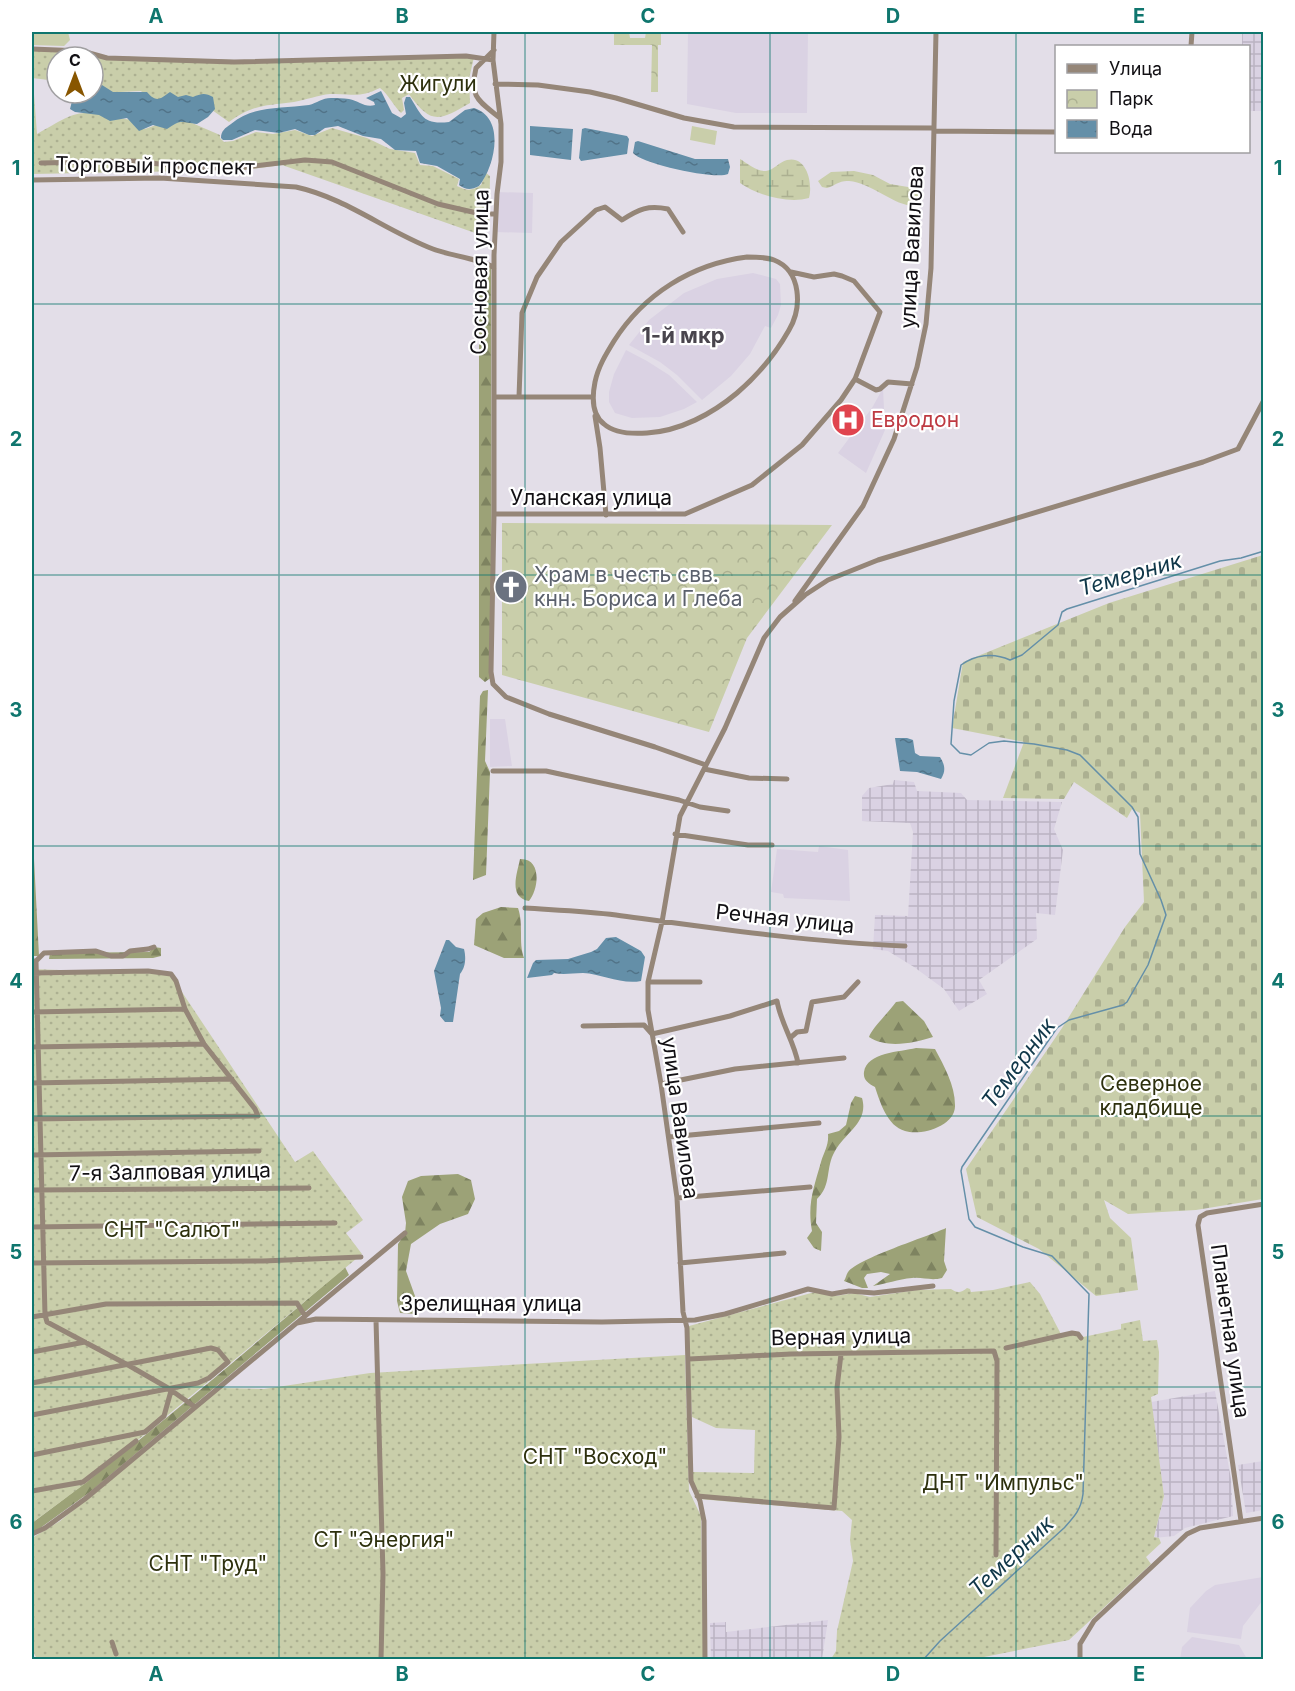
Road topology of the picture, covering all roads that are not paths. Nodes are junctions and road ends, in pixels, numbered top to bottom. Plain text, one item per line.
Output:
1 (494, 32) edge
2 (936, 32) edge
3 (32, 49) edge
4 (494, 50) junction
5 (484, 58) junction
6 (493, 60) junction
7 (495, 84) junction
8 (500, 118) junction
9 (934, 130) junction
10 (1055, 132) edge
11 (41, 163) dead end
12 (32, 180) edge
13 (495, 214) junction
14 (683, 232) dead end
15 (494, 255) junction
16 (479, 261) junction
17 (494, 268) junction
18 (791, 272) junction
19 (855, 379) junction
20 (912, 384) junction
21 (494, 397) junction
22 (519, 397) junction
23 (593, 397) junction
24 (1263, 400) edge
25 (593, 408) junction
26 (494, 514) junction
27 (606, 515) junction
28 (788, 609) junction
29 (705, 767) junction
30 (493, 771) dead end
31 (786, 779) dead end
32 (686, 803) junction
33 (728, 811) dead end
34 (675, 834) junction
35 (772, 844) dead end
36 (525, 908) dead end
37 (662, 922) junction
38 (905, 946) dead end
39 (154, 947) dead end
40 (34, 961) edge
41 (34, 973) edge
42 (648, 982) junction
43 (700, 982) dead end
44 (858, 982) dead end
45 (184, 1009) junction
46 (34, 1012) edge
47 (583, 1026) dead end
48 (652, 1034) junction
49 (790, 1038) junction
50 (204, 1044) junction
51 (35, 1047) edge
52 (844, 1058) dead end
53 (798, 1062) junction
54 (232, 1080) junction
55 (32, 1083) edge
56 (39, 1083) junction
57 (661, 1084) junction
58 (40, 1118) junction
59 (32, 1119) edge
60 (819, 1123) dead end
61 (669, 1137) junction
62 (259, 1152) dead end
63 (32, 1155) edge
64 (41, 1155) junction
65 (810, 1186) dead end
66 (309, 1188) dead end
67 (32, 1190) edge
68 (42, 1190) junction
69 (677, 1198) junction
70 (1263, 1204) edge
71 (335, 1223) dead end
72 (32, 1227) edge
73 (43, 1227) junction
74 (405, 1233) dead end
75 (784, 1253) dead end
76 (361, 1257) dead end
77 (32, 1263) edge
78 (44, 1263) junction
79 (680, 1263) junction
80 (933, 1286) dead end
81 (45, 1315) junction
82 (305, 1316) junction
83 (32, 1317) edge
84 (376, 1320) junction
85 (686, 1320) junction
86 (297, 1323) junction
87 (1081, 1338) dead end
88 (85, 1342) junction
89 (1006, 1348) dead end
90 (32, 1352) edge
91 (841, 1354) junction
92 (689, 1359) junction
93 (128, 1365) junction
94 (32, 1383) edge
95 (169, 1390) junction
96 (195, 1407) junction
97 (32, 1415) edge
98 (136, 1441) dead end
99 (32, 1455) edge
100 (32, 1491) edge
101 (697, 1496) junction
102 (1263, 1518) edge
103 (1240, 1521) junction
104 (32, 1534) edge
105 (996, 1555) dead end
106 (112, 1642) dead end
107 (117, 1654) dead end
108 (381, 1659) edge
109 (705, 1659) edge
110 (1080, 1659) edge

1 - 4 street, Сосновая улица
2 - 9 street, улица Вавилова
3 - 5 street
4 - 5 street
4 - 6 street, Сосновая улица
5 - 6 street
5 - 8 street
6 - 7 street, Сосновая улица
7 - 8 street, Сосновая улица
7 - 9 street
8 - 13 street, Сосновая улица
9 - 10 street
9 - 20 street, улица Вавилова
11 - 13 street
12 - 16 street, Торговый проспект
13 - 15 street, Сосновая улица
14 - 22 street
15 - 16 street
15 - 17 street, Сосновая улица
16 - 17 street, Торговый проспект
17 - 21 street, Сосновая улица
18 - 19 street, Уланская улица
18 - 23 street
18 - 25 street
19 - 20 street
19 - 27 street, Уланская улица
20 - 28 street, улица Вавилова
21 - 22 street
21 - 26 street, Сосновая улица
22 - 23 street
23 - 25 street
24 - 28 street, улица Вавилова
25 - 27 street
26 - 27 street, Уланская улица
26 - 29 street, Сосновая улица
28 - 29 street, улица Вавилова
29 - 31 street
29 - 32 street, улица Вавилова
30 - 32 street
32 - 33 street
32 - 34 street, улица Вавилова
34 - 35 street
34 - 37 street, улица Вавилова
36 - 37 street, Речная улица
37 - 38 street, Речная улица
37 - 42 street, улица Вавилова
39 - 40 street
40 - 41 street
41 - 45 street
41 - 46 street
42 - 43 street
42 - 48 street, улица Вавилова
44 - 49 street
45 - 46 street
45 - 50 street
46 - 51 street
47 - 48 street
48 - 49 street
48 - 57 street, улица Вавилова
49 - 53 street
50 - 51 street
50 - 54 street
51 - 56 street
52 - 53 street
53 - 57 street
54 - 56 street
54 - 58 street
55 - 56 street
56 - 58 street
57 - 61 street, улица Вавилова
58 - 59 street
58 - 64 street
60 - 61 street
61 - 69 street, улица Вавилова
62 - 64 street
63 - 64 street
64 - 68 street
65 - 69 street
66 - 68 street, 7-я Залповая улица
67 - 68 street, 7-я Залповая улица
68 - 73 street
69 - 79 street, улица Вавилова
70 - 103 street, Планетная улица
71 - 73 street
72 - 73 street
73 - 78 street
74 - 82 street
75 - 79 street
76 - 78 street
77 - 78 street
78 - 81 street
79 - 85 street, улица Вавилова
80 - 85 street, Зрелищная улица
81 - 82 street
81 - 83 street
81 - 88 street
82 - 86 street
84 - 85 street, Зрелищная улица
84 - 86 street, Зрелищная улица
84 - 108 street
85 - 92 street, улица Вавилова
86 - 96 street
87 - 89 street
88 - 90 street
88 - 93 street
91 - 92 street, Верная улица
91 - 101 street
91 - 105 street, Верная улица
92 - 101 street, улица Вавилова
93 - 94 street
93 - 95 street
93 - 95 street
95 - 96 street
95 - 97 street
95 - 99 street
96 - 104 street
98 - 100 street
101 - 109 street, улица Вавилова
102 - 103 street
103 - 110 street
106 - 107 street

